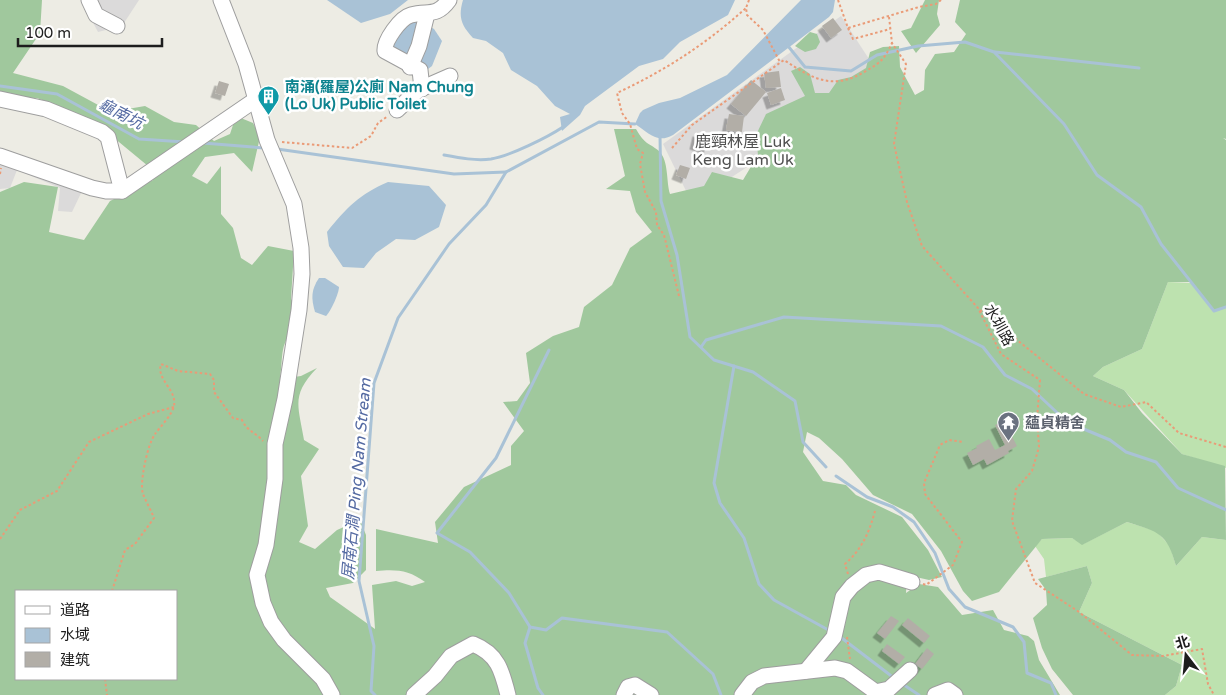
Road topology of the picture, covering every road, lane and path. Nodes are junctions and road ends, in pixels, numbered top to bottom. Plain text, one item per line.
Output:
1 (89, 0) edge
2 (221, 0) edge
3 (449, 0) edge
4 (749, 0) edge
5 (838, 0) edge
6 (941, 0) edge
7 (746, 8) junction
8 (427, 14) junction
9 (889, 16) junction
10 (116, 26) dead end
11 (848, 28) junction
12 (890, 29) junction
13 (892, 43) junction
14 (780, 62) junction
15 (410, 67) junction
16 (450, 76) dead end
17 (422, 89) junction
18 (0, 99) edge
19 (255, 100) junction
20 (397, 110) joint
21 (267, 140) junction
22 (672, 148) dead end
23 (0, 156) edge
24 (122, 191) junction
25 (679, 296) dead end
26 (978, 308) junction
27 (174, 407) junction
28 (963, 442) dead end
29 (275, 444) junction
30 (1226, 447) edge
31 (875, 512) dead end
32 (0, 539) edge
33 (912, 582) dead end
34 (930, 582) dead end
35 (852, 586) junction
36 (112, 590) edge
37 (838, 618) junction
38 (910, 670) dead end
39 (806, 672) junction
40 (851, 674) junction
41 (105, 680) edge
42 (878, 693) edge
43 (107, 695) edge
44 (332, 695) edge
45 (414, 695) edge
46 (508, 695) edge
47 (624, 695) edge
48 (650, 695) edge
49 (742, 695) edge
50 (935, 695) edge
51 (955, 695) edge
52 (1214, 695) edge

1 - 10 street
2 - 19 street
3 - 8 street
4 - 7 path
5 - 11 path
6 - 9 path
7 - 14 path
7 - 25 path
8 - 15 street
8 - 15 street
9 - 11 path
9 - 12 path, 水圳路
11 - 12 path
12 - 13 path, 水圳路
13 - 14 path
13 - 26 path, 水圳路
14 - 22 path
15 - 17 street
16 - 17 street
17 - 20 street
18 - 24 street
19 - 21 street
19 - 24 street
20 - 21 path
21 - 29 street
23 - 24 street
26 - 30 path
26 - 52 path, 水圳路
27 - 29 path
27 - 32 path
27 - 36 path
28 - 34 path
29 - 44 street
31 - 35 path
33 - 35 street
35 - 37 street
37 - 39 street
37 - 40 path
38 - 42 street
39 - 40 street
39 - 49 street
40 - 42 street
41 - 43 path
45 - 46 street
47 - 48 street
50 - 51 street

